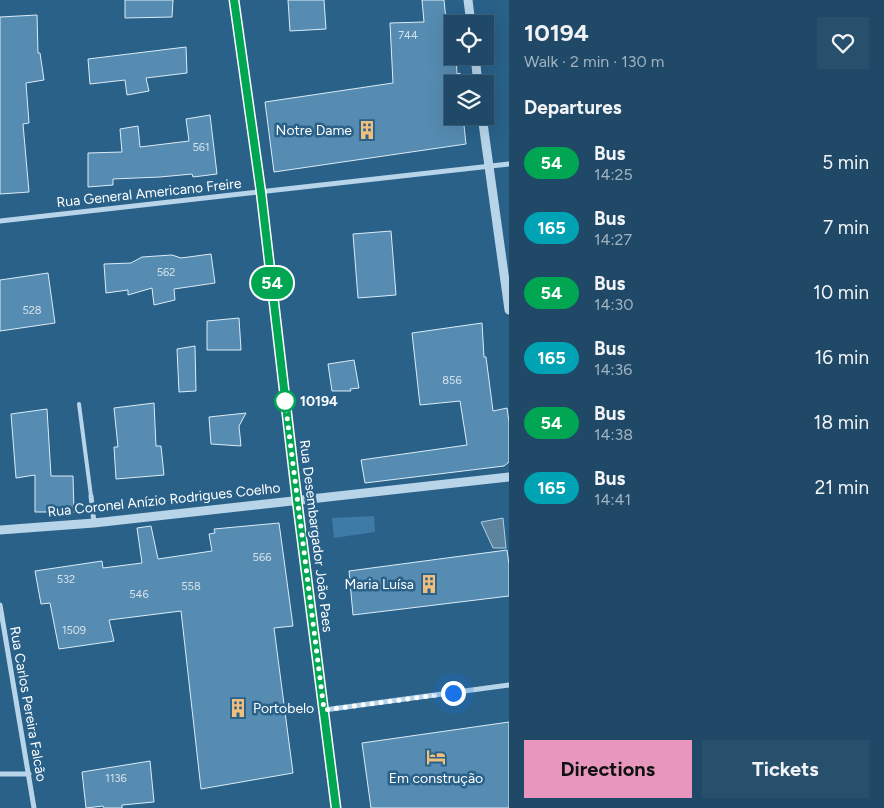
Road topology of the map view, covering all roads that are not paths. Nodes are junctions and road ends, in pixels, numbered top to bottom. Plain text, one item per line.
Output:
1 (234, 0) edge
2 (468, 0) edge
3 (470, 15) edge
4 (483, 125) edge
5 (509, 164) edge
6 (489, 167) junction
7 (261, 192) junction
8 (0, 221) edge
9 (509, 310) edge
10 (79, 404) dead end
11 (509, 477) edge
12 (91, 496) joint
13 (297, 500) junction
14 (94, 523) junction
15 (0, 530) edge
16 (0, 605) edge
17 (509, 685) edge
18 (324, 710) junction
19 (0, 774) edge
20 (29, 774) junction
21 (34, 808) edge
22 (336, 808) edge

1 - 7 street, Rua Desembargador João Paes
2 - 3 street
4 - 6 street
5 - 6 street, Rua General Americano Freire
6 - 7 street, Rua General Americano Freire
6 - 9 street
7 - 8 street, Rua General Americano Freire
7 - 13 street, Rua Desembargador João Paes
10 - 12 lane
11 - 13 street, Rua Coronel Anízio Rodrigues Coelho
12 - 14 street
13 - 14 street, Rua Coronel Anízio Rodrigues Coelho
13 - 18 street, Rua Desembargador João Paes
14 - 15 street, Rua Coronel Anízio Rodrigues Coelho
16 - 20 street, Rua Carlos Pereira Falcão
17 - 18 street
18 - 22 street, Rua Desembargador João Paes
19 - 20 street
20 - 21 street, Rua Carlos Pereira Falcão

